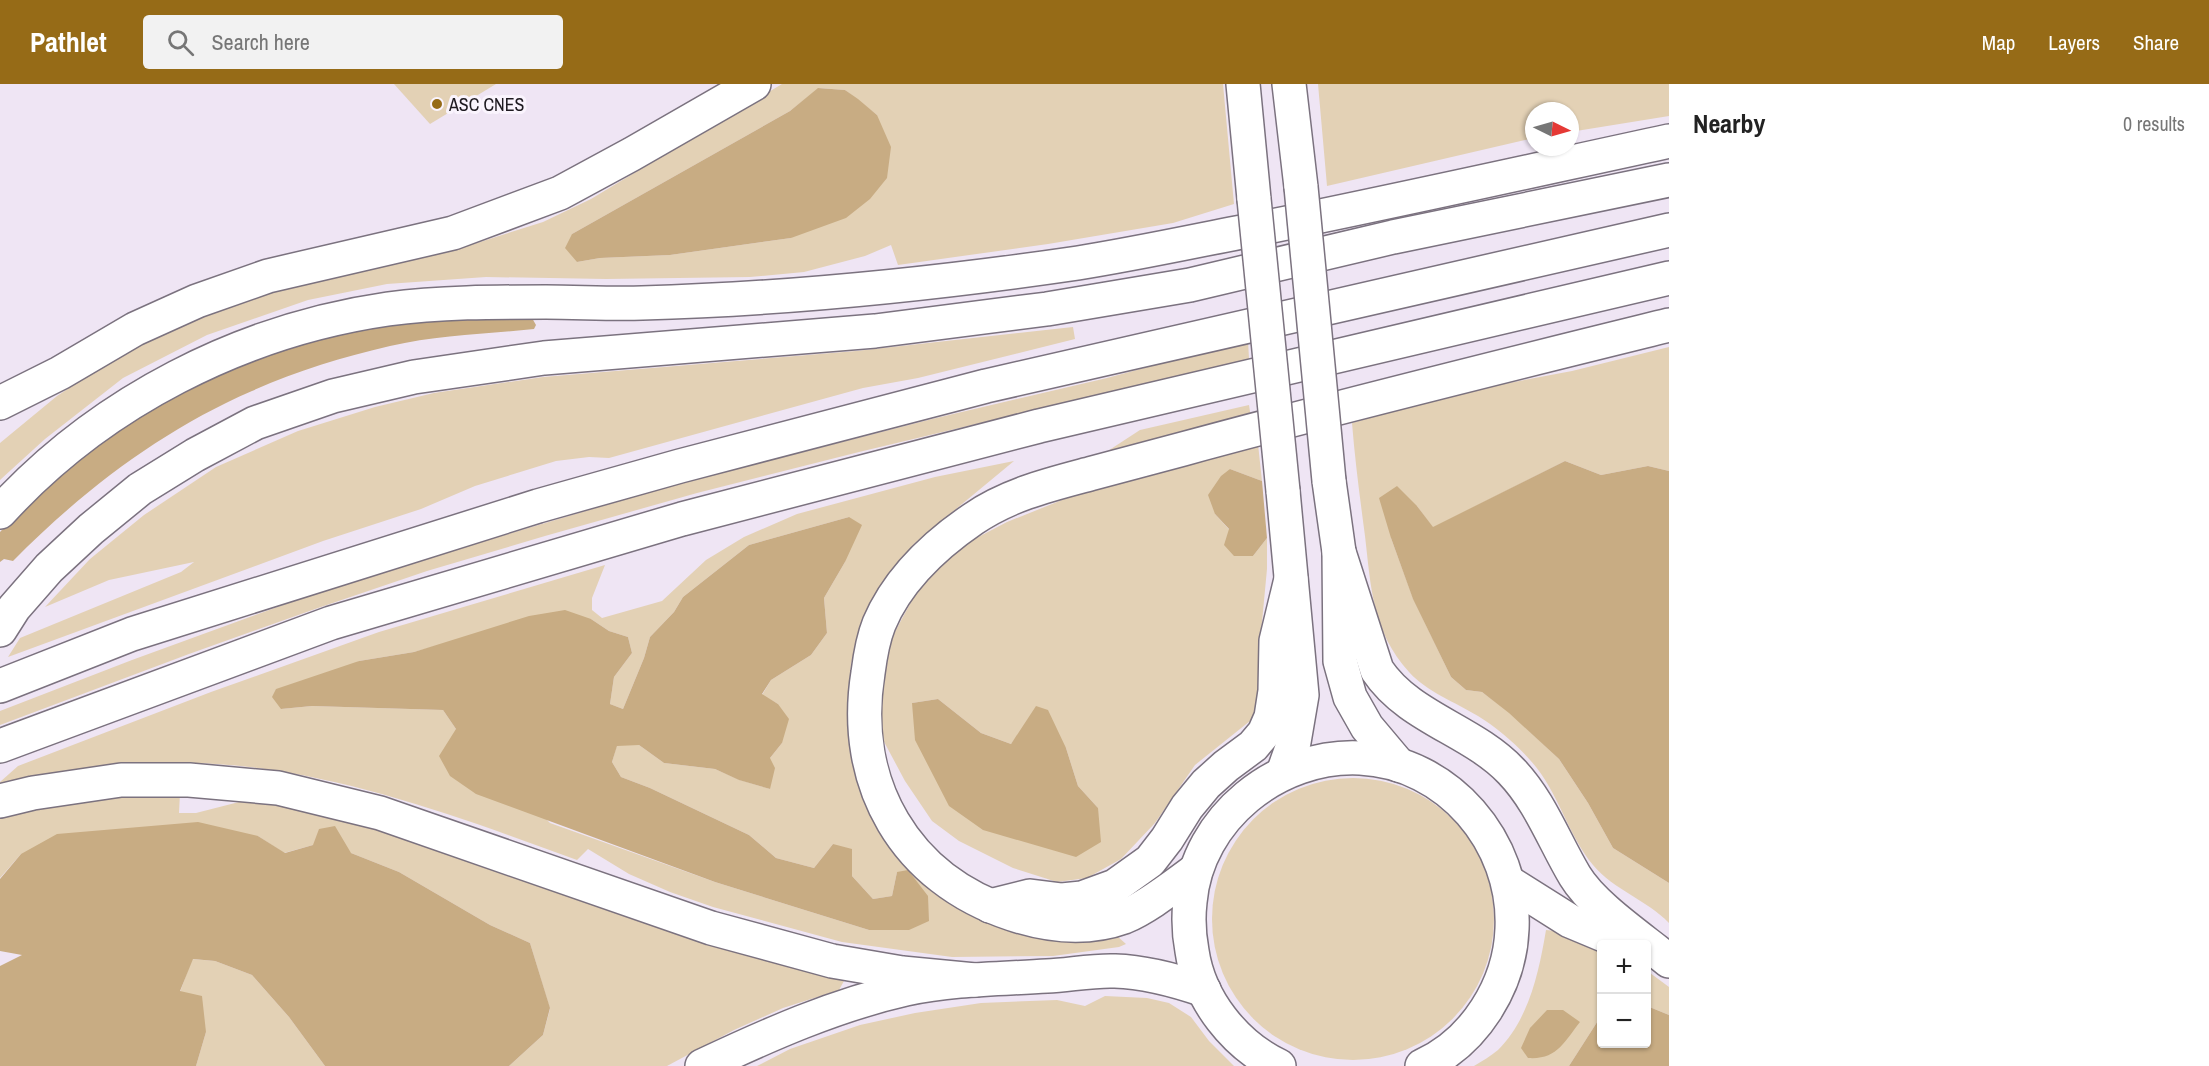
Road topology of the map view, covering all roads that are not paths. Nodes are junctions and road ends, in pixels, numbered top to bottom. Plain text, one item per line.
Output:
1 (754, 84) edge
2 (1243, 84) edge
3 (1289, 84) edge
4 (1669, 141) edge
5 (1669, 180) edge
6 (1669, 230) edge
7 (1669, 278) edge
8 (1669, 325) edge
9 (60, 372) junction
10 (0, 403) edge
11 (0, 422) edge
12 (0, 512) edge
13 (1339, 552) junction
14 (1291, 579) junction
15 (7, 619) edge
16 (0, 686) edge
17 (0, 746) edge
18 (1399, 765) junction
19 (1283, 773) junction
20 (0, 801) edge
21 (1196, 870) junction
22 (1508, 882) junction
23 (989, 907) junction
24 (1614, 940) edge
25 (1651, 956) edge
26 (1669, 963) edge
27 (975, 980) junction
28 (1204, 990) junction
29 (702, 1066) edge
30 (1279, 1066) edge
31 (1422, 1066) edge

1 - 9 highway
2 - 14 highway, bridge
3 - 13 highway, bridge
4 - 12 highway
5 - 15 highway
6 - 16 highway
7 - 17 highway
8 - 23 highway
9 - 10 highway
9 - 11 highway
13 - 18 highway
13 - 26 highway
14 - 19 highway
14 - 23 highway
18 - 19 highway
18 - 22 highway
19 - 21 highway
20 - 27 highway
21 - 23 highway
21 - 28 highway
22 - 24 highway
22 - 31 highway
25 - 26 highway
27 - 28 highway
27 - 29 highway
28 - 30 highway

